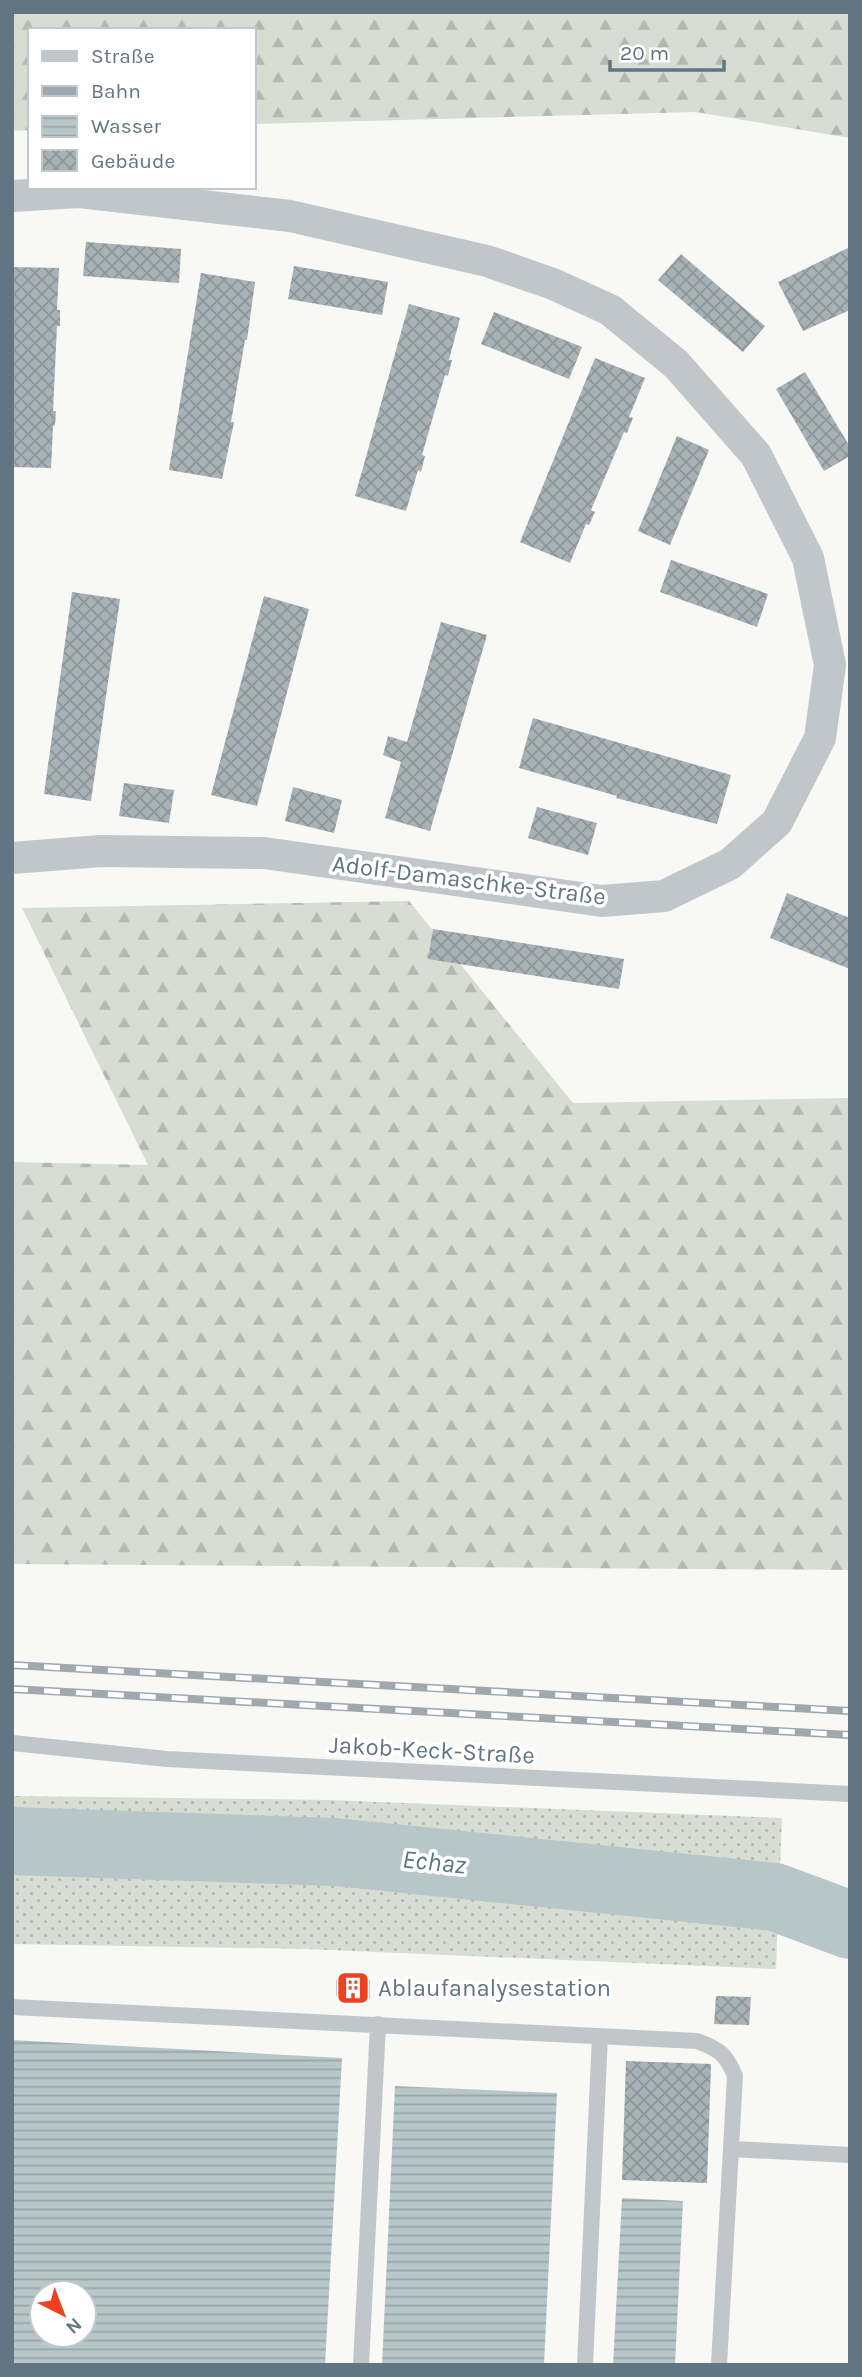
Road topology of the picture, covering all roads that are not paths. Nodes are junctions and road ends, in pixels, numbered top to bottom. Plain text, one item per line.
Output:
1 (12, 196) edge
2 (12, 858) edge
3 (12, 1743) edge
4 (850, 1794) edge
5 (12, 2007) edge
6 (378, 2024) junction
7 (600, 2036) junction
8 (732, 2149) junction
9 (850, 2155) edge
10 (361, 2365) edge
11 (585, 2365) edge
12 (719, 2365) edge

1 - 2 street, Adolf-Damaschke-Straße
3 - 4 lane, Jakob-Keck-Straße
5 - 6 lane
6 - 7 lane
6 - 10 lane
7 - 8 lane
7 - 11 lane
8 - 9 lane
8 - 12 lane

